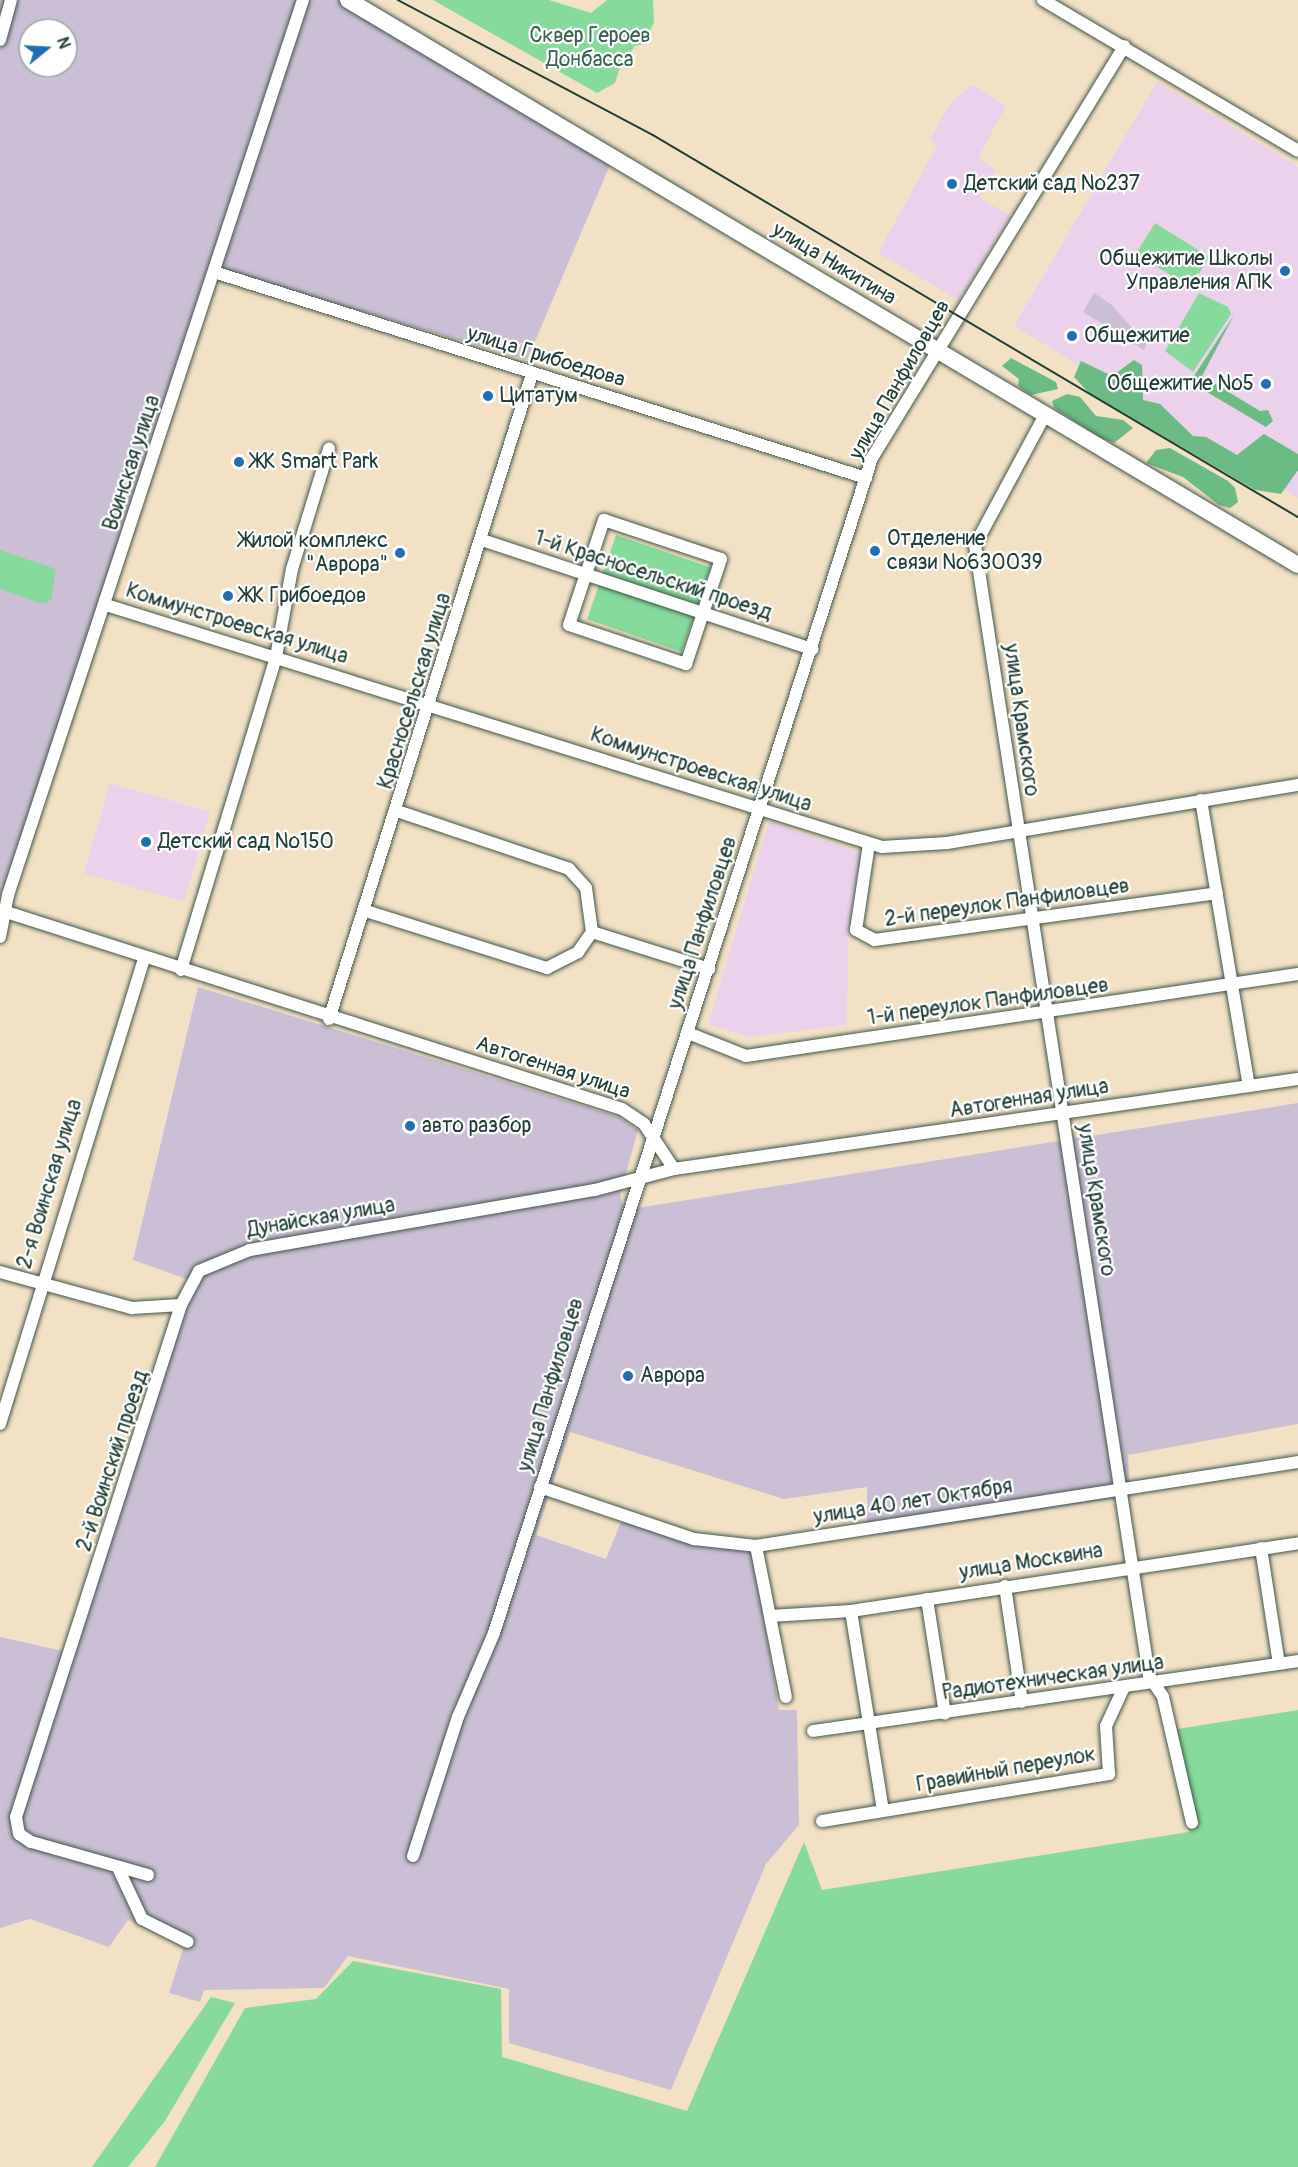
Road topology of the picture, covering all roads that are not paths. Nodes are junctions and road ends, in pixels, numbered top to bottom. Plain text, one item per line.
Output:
1 (12, 0) edge
2 (303, 0) edge
3 (348, 0) edge
4 (1044, 0) edge
5 (0, 40) edge
6 (1124, 46) junction
7 (1298, 151) edge
8 (214, 272) junction
9 (938, 351) junction
10 (532, 374) junction
11 (1045, 415) junction
12 (329, 449) dead end
13 (866, 478) junction
14 (482, 540) junction
15 (1298, 565) edge
16 (586, 574) junction
17 (106, 605) junction
18 (703, 613) junction
19 (812, 649) junction
20 (276, 657) junction
21 (432, 705) junction
22 (1298, 785) edge
23 (1201, 800) junction
24 (762, 807) junction
25 (398, 811) junction
26 (1017, 829) junction
27 (869, 844) junction
28 (1217, 893) junction
29 (366, 911) junction
30 (4, 912) edge
31 (1033, 921) junction
32 (592, 932) junction
33 (0, 938) edge
34 (144, 959) junction
35 (709, 969) junction
36 (181, 970) junction
37 (1298, 974) edge
38 (1232, 984) junction
39 (1048, 1014) junction
40 (329, 1019) junction
41 (688, 1033) junction
42 (1298, 1079) edge
43 (1249, 1086) junction
44 (1062, 1112) junction
45 (651, 1136) junction
46 (674, 1169) junction
47 (636, 1180) junction
48 (0, 1272) edge
49 (40, 1283) junction
50 (181, 1305) junction
51 (0, 1424) edge
52 (1298, 1462) edge
53 (540, 1487) junction
54 (1121, 1488) junction
55 (1298, 1543) edge
56 (756, 1546) junction
57 (1261, 1548) junction
58 (1132, 1566) junction
59 (1005, 1586) junction
60 (927, 1599) junction
61 (851, 1611) junction
62 (770, 1616) junction
63 (1298, 1661) edge
64 (1279, 1664) junction
65 (1154, 1683) junction
66 (1124, 1688) junction
67 (786, 1697) dead end
68 (1022, 1702) junction
69 (945, 1714) junction
70 (868, 1725) junction
71 (813, 1731) dead end
72 (883, 1810) junction
73 (822, 1821) dead end
74 (1192, 1823) dead end
75 (413, 1856) dead end
76 (119, 1870) junction
77 (148, 1875) dead end
78 (188, 1942) dead end

1 - 5 street
2 - 8 street, Воинская улица
3 - 9 main road, улица Никитина
4 - 6 street
6 - 7 street
6 - 9 street, улица Панфиловцев
8 - 10 street, улица Грибоедова
8 - 17 street, Воинская улица
9 - 11 main road, улица Никитина
9 - 13 street, улица Панфиловцев
10 - 13 street, улица Грибоедова
10 - 14 street, Красносельская улица
11 - 15 main road, улица Никитина
11 - 26 street, улица Крамского
12 - 20 street
13 - 19 street, улица Панфиловцев
14 - 16 street, 1-й Красносельский проезд
14 - 21 street, Красносельская улица
16 - 18 street, 1-й Красносельский проезд
16 - 18 street
16 - 18 street
17 - 20 street, Коммунстроевская улица
17 - 30 street, Воинская улица
18 - 19 street, 1-й Красносельский проезд
19 - 24 street, улица Панфиловцев
20 - 21 street, Коммунстроевская улица
20 - 36 street
21 - 24 street, Коммунстроевская улица
21 - 25 street, Красносельская улица
22 - 23 street, Коммунстроевская улица
23 - 26 street, Коммунстроевская улица
23 - 28 street
24 - 27 street, Коммунстроевская улица
24 - 35 street, улица Панфиловцев
25 - 29 street, Красносельская улица
25 - 32 street
26 - 27 street, Коммунстроевская улица
26 - 31 street, улица Крамского
27 - 31 street, 2-й переулок Панфиловцев
28 - 31 street, 2-й переулок Панфиловцев
28 - 38 street
29 - 32 street
29 - 40 street, Красносельская улица
30 - 33 street, Воинская улица
30 - 34 street, Автогенная улица
31 - 39 street, улица Крамского
32 - 35 street
34 - 36 street, Автогенная улица
34 - 49 street, 2-я Воинская улица
35 - 41 street, улица Панфиловцев
36 - 40 street, Автогенная улица
37 - 38 street, 1-й переулок Панфиловцев
38 - 39 street, 1-й переулок Панфиловцев
38 - 43 street
39 - 41 street, 1-й переулок Панфиловцев
39 - 44 street, улица Крамского
40 - 45 street, Автогенная улица
41 - 45 street, улица Панфиловцев
42 - 43 street, Автогенная улица
43 - 44 street, Автогенная улица
44 - 46 street, Автогенная улица
44 - 54 street, улица Крамского
45 - 46 street, Автогенная улица
45 - 47 street, улица Панфиловцев
46 - 47 street, Дунайская улица
47 - 50 street, Дунайская улица
47 - 53 street, улица Панфиловцев
48 - 49 street
49 - 50 street
49 - 51 street, 2-я Воинская улица
50 - 76 street, 2-й Воинский проезд
52 - 54 street, улица 40 лет Октября
53 - 56 street, улица 40 лет Октября
53 - 75 street, улица Панфиловцев
54 - 56 street, улица 40 лет Октября
54 - 58 street, улица Крамского
55 - 57 street, улица Москвина
56 - 62 street
57 - 58 street, улица Москвина
57 - 64 street
58 - 59 street, улица Москвина
58 - 65 street, улица Крамского
59 - 60 street, улица Москвина
59 - 68 street
60 - 61 street, улица Москвина
60 - 69 street
61 - 62 street, улица Москвина
61 - 70 street
62 - 67 street
63 - 64 street, Радиотехническая улица
64 - 65 street, Радиотехническая улица
65 - 66 street, Радиотехническая улица
65 - 74 street, улица Крамского
66 - 68 street, Радиотехническая улица
66 - 72 street, Гравийный переулок
68 - 69 street, Радиотехническая улица
69 - 70 street, Радиотехническая улица
70 - 71 street, Радиотехническая улица
70 - 72 street
72 - 73 street, Гравийный переулок
76 - 77 street, 2-й Воинский проезд
76 - 78 street

